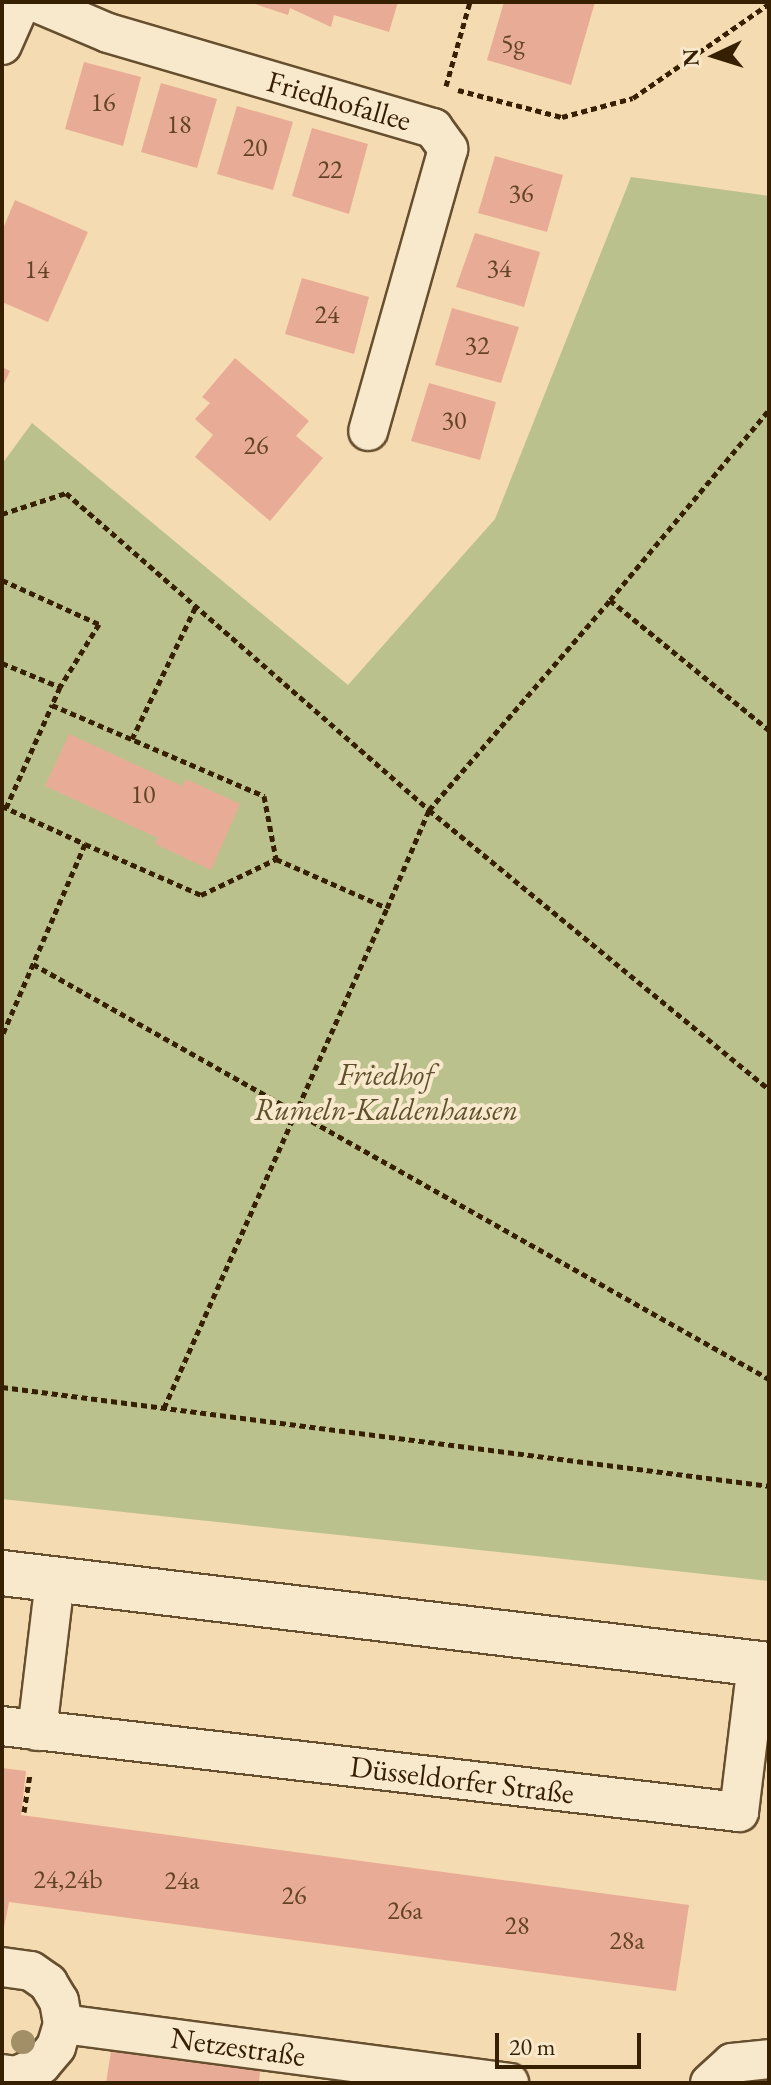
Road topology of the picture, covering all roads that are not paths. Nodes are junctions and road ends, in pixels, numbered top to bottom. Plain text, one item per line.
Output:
1 (21, 2) edge
2 (35, 2) edge
3 (2, 45) edge
4 (368, 431) dead end
5 (2, 1573) edge
6 (55, 1580) junction
7 (763, 1664) edge
8 (19, 1729) edge
9 (2, 1967) edge
10 (63, 2024) junction
11 (769, 2059) edge
12 (11, 2078) edge
13 (509, 2083) edge
14 (710, 2083) edge

1 - 3 street
2 - 4 street, Friedhofallee
5 - 6 main road, Düsseldorfer Straße
6 - 7 main road, Düsseldorfer Straße
6 - 8 street, Düsseldorfer Straße
7 - 8 street, Düsseldorfer Straße
9 - 10 street
10 - 12 street
10 - 13 street, Netzestraße
11 - 14 street

